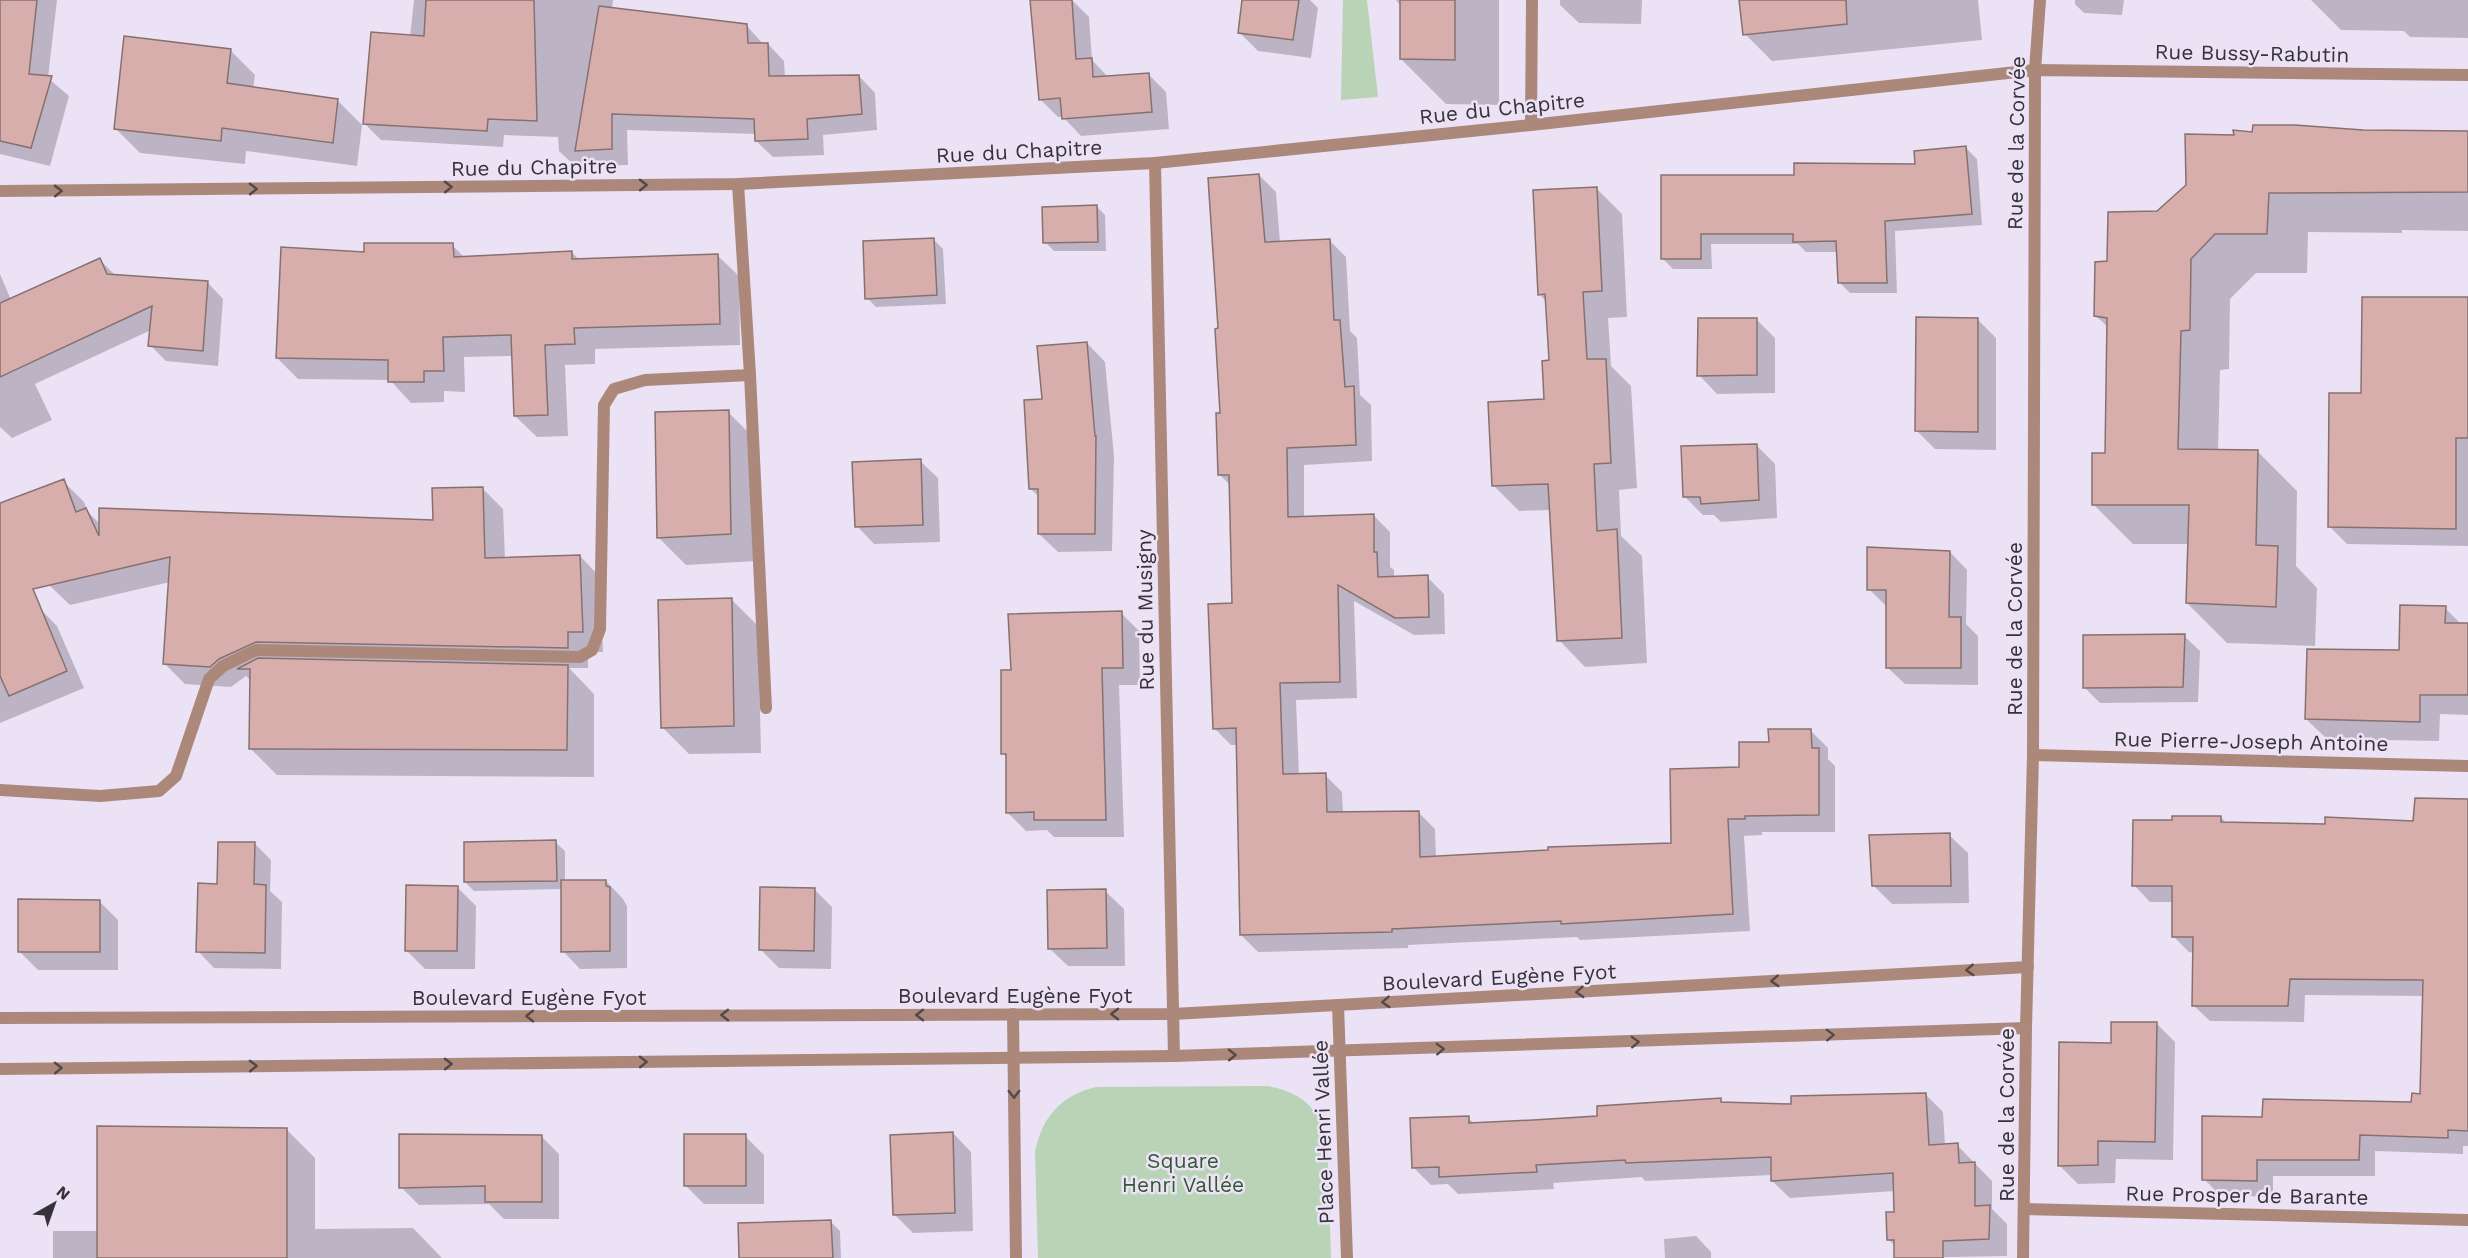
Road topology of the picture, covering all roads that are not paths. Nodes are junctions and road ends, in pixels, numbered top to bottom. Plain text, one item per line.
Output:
1 (1532, 0) edge
2 (2040, 0) edge
3 (2036, 70) junction
4 (2468, 75) edge
5 (1531, 125) junction
6 (1155, 163) junction
7 (738, 184) junction
8 (0, 191) edge
9 (750, 375) junction
10 (766, 708) dead end
11 (2033, 755) junction
12 (2468, 766) edge
13 (0, 790) edge
14 (2028, 967) junction
15 (1338, 1005) junction
16 (1013, 1014) junction
17 (1173, 1014) junction
18 (0, 1018) edge
19 (2026, 1028) junction
20 (1340, 1052) junction
21 (1174, 1056) junction
22 (1014, 1058) junction
23 (0, 1069) edge
24 (2025, 1209) junction
25 (2468, 1220) edge
26 (1016, 1258) edge
27 (1347, 1258) edge
28 (2023, 1258) edge

1 - 5 street
2 - 3 street, Rue de la Corvée
3 - 4 street, Rue Bussy-Rabutin
3 - 5 street, Rue du Chapitre
3 - 11 street, Rue de la Corvée
5 - 6 street, Rue du Chapitre
6 - 7 street, Rue du Chapitre
6 - 17 street, Rue du Musigny
8 -> 7 street, Rue du Chapitre
7 - 9 street
9 - 10 street
9 - 13 street
11 - 12 street, Rue Pierre-Joseph Antoine
11 - 14 street, Rue de la Corvée
14 -> 15 street, Boulevard Eugène Fyot
14 - 19 street, Rue de la Corvée
15 - 17 street, Boulevard Eugène Fyot
15 - 20 street, Place Henri Vallée
17 -> 16 street, Boulevard Eugène Fyot
16 -> 18 street, Boulevard Eugène Fyot
16 - 22 street
17 - 21 street, Rue du Musigny
20 -> 19 street
19 - 24 street, Rue de la Corvée
21 -> 20 street
20 - 27 street, Place Henri Vallée
21 - 22 street
23 -> 22 street
22 -> 26 street
24 - 25 street, Rue Prosper de Barante
24 - 28 street, Rue de la Corvée

